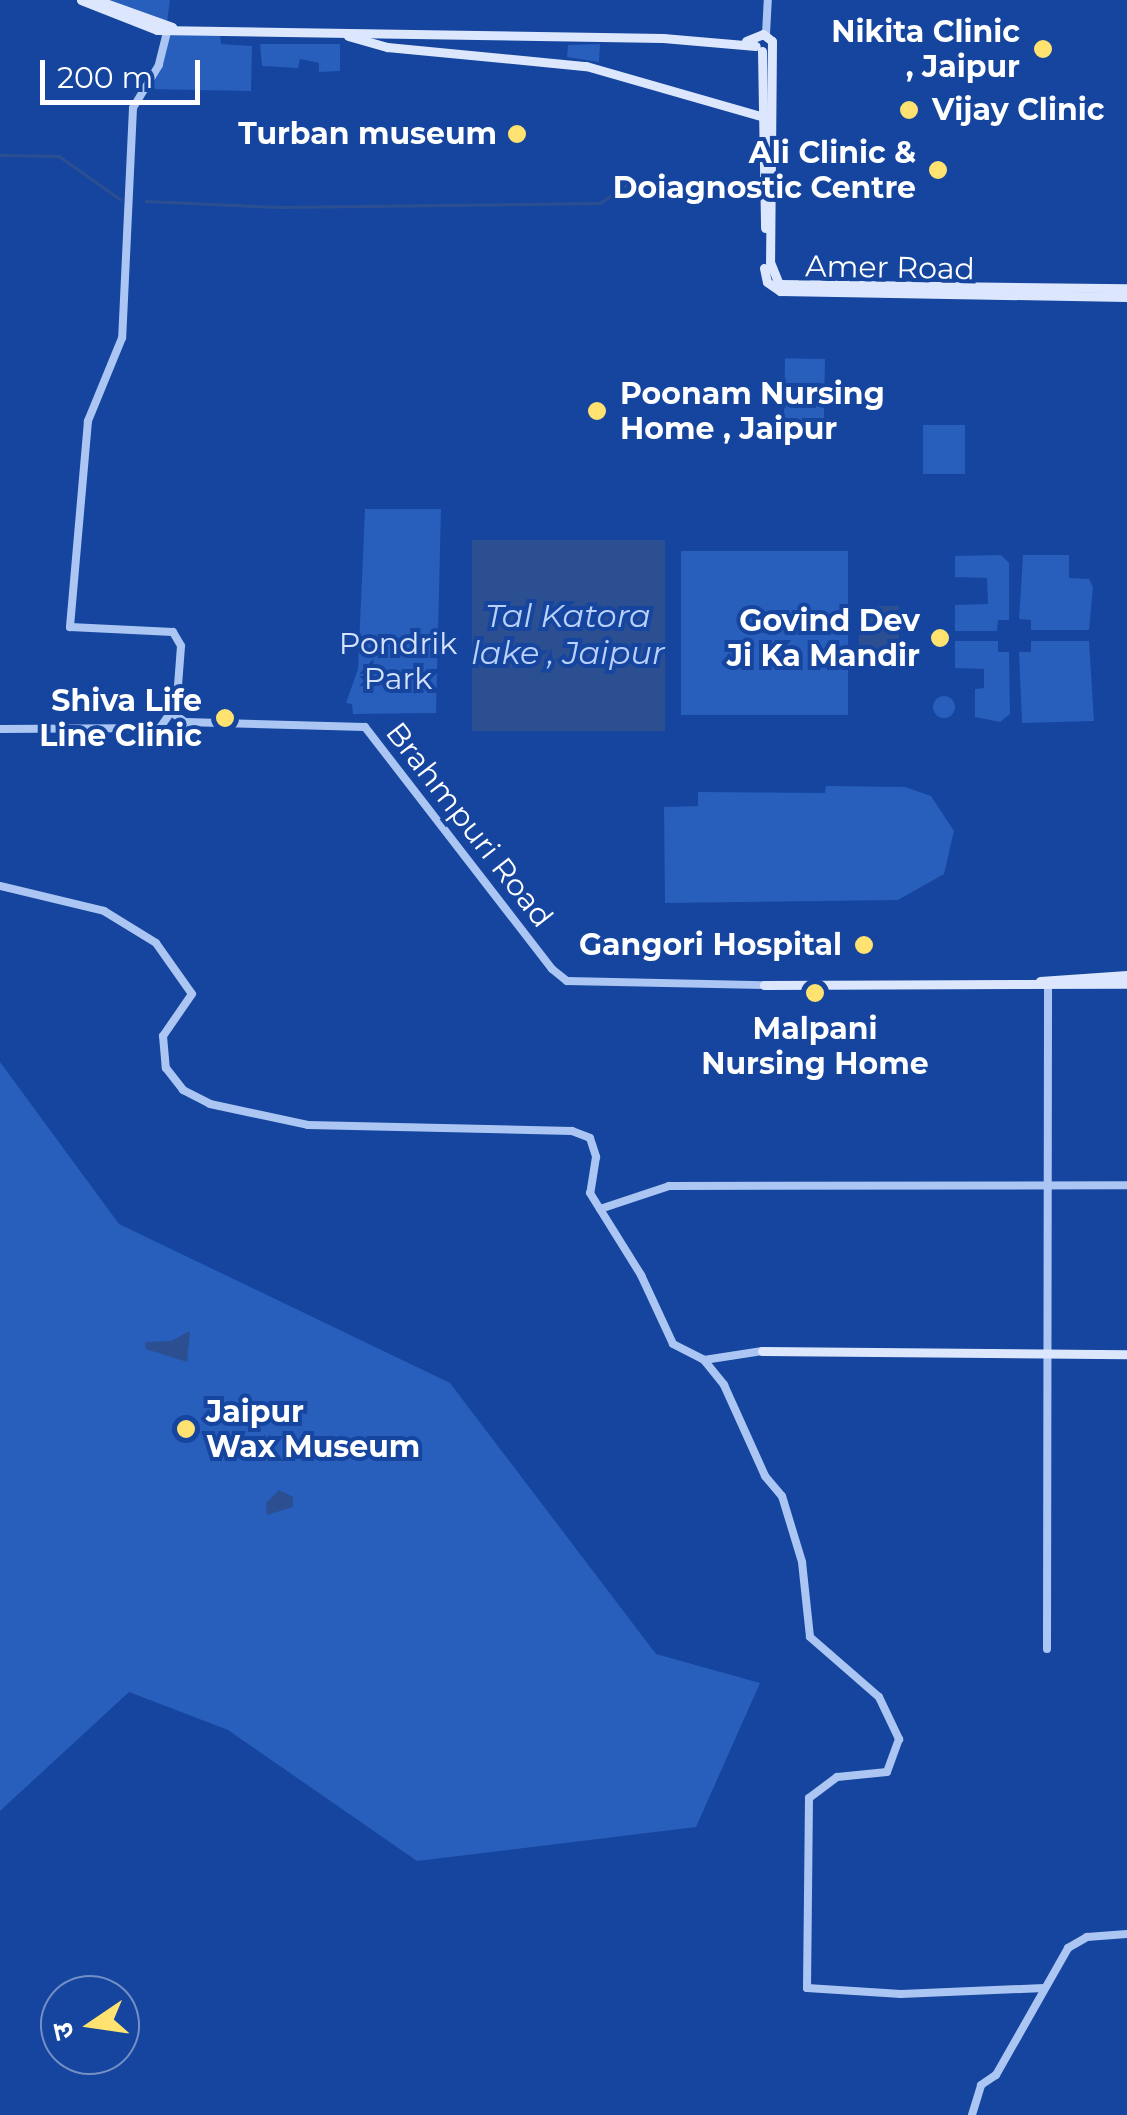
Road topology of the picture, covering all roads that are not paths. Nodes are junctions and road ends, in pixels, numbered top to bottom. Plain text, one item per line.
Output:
1 (81, 0) edge
2 (97, 0) edge
3 (768, 0) edge
4 (170, 28) junction
5 (345, 36) junction
6 (762, 43) junction
7 (767, 118) junction
8 (1127, 288) edge
9 (1127, 296) edge
10 (176, 712) junction
11 (186, 722) junction
12 (160, 728) junction
13 (0, 729) edge
14 (0, 886) edge
15 (1127, 976) edge
16 (1044, 983) junction
17 (1127, 984) edge
18 (764, 986) joint
19 (1048, 1184) junction
20 (1127, 1184) edge
21 (600, 1209) junction
22 (762, 1352) joint
23 (1048, 1354) junction
24 (1127, 1354) edge
25 (704, 1360) junction
26 (1047, 1648) dead end
27 (1127, 1934) edge
28 (1044, 1988) junction
29 (972, 2115) edge

1 - 4 main road
2 - 4 main road
3 - 6 street
4 - 5 main road
4 - 10 street
5 - 6 main road
5 - 7 main road
6 - 7 main road, Amer Road
7 - 8 main road, Amer Road
7 - 9 main road, Amer Road
10 - 11 street
10 - 12 street
11 - 12 street, Brahmpuri Road
11 - 18 street, Brahmpuri Road
12 - 13 street, Brahmpuri Road
14 - 21 street
15 - 16 main road
16 - 17 main road
16 - 18 main road
16 - 19 street
19 - 20 street
19 - 21 street
19 - 23 street
21 - 25 street
22 - 23 main road
22 - 25 street
23 - 24 main road
23 - 26 street
25 - 28 street
27 - 28 street
28 - 29 street

